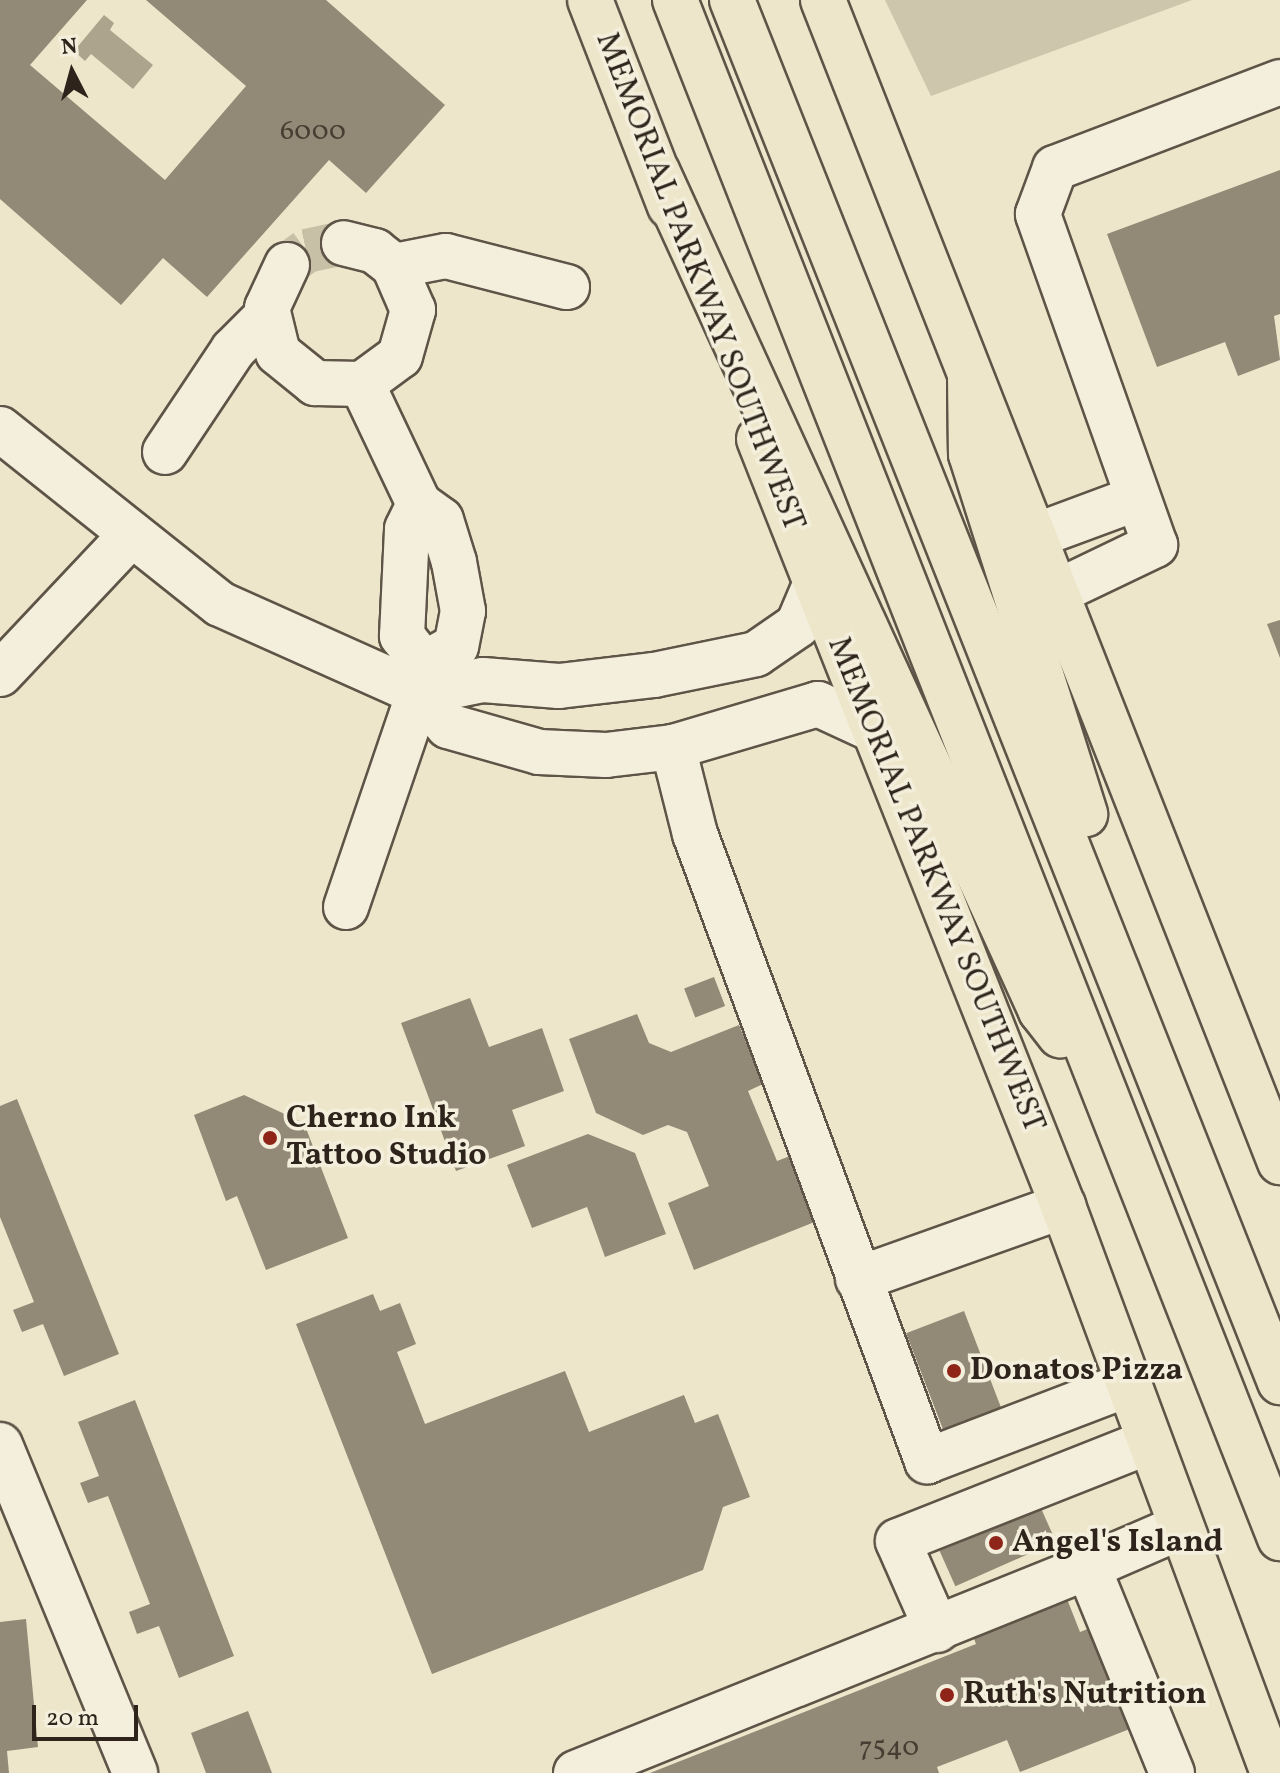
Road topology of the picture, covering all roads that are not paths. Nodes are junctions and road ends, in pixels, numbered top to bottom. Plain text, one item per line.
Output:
1 (590, 0) edge
2 (675, 0) edge
3 (732, 0) edge
4 (823, 0) edge
5 (1280, 82) edge
6 (657, 171) junction
7 (344, 243) tunnel mouth
8 (287, 265) tunnel mouth
9 (394, 266) junction
10 (567, 287) dead end
11 (268, 315) junction
12 (970, 376) junction
13 (362, 384) junction
14 (0, 429) edge
15 (165, 452) dead end
16 (1137, 498) junction
17 (419, 504) junction
18 (132, 534) junction
19 (1035, 536) junction
20 (815, 585) junction
21 (1057, 592) junction
22 (0, 674) edge
23 (421, 678) junction
24 (874, 730) junction
25 (673, 747) junction
26 (346, 907) dead end
27 (1156, 1068) junction
28 (1106, 1095) junction
29 (1280, 1162) edge
30 (1063, 1206) junction
31 (858, 1279) junction
32 (1280, 1382) edge
33 (1126, 1385) junction
34 (1146, 1443) junction
35 (0, 1445) edge
36 (1178, 1528) junction
37 (1280, 1538) edge
38 (1088, 1567) junction
39 (937, 1630) junction
40 (135, 1773) edge
41 (576, 1773) edge
42 (1172, 1773) edge
43 (1273, 1773) edge

1 - 6 main road, MEMORIAL PARKWAY SOUTHWEST
2 - 28 main road
3 - 27 main road
4 - 12 main road
5 - 16 street
6 - 20 main road, MEMORIAL PARKWAY SOUTHWEST
6 - 28 main road
7 - 9 street
8 - 11 street
9 - 10 street
9 - 13 street
11 - 13 street
11 - 15 street
12 - 19 main road
12 - 27 main road
13 - 17 street
14 - 18 street
16 - 19 street
16 - 21 street
17 - 23 street
17 - 23 street
18 - 22 street
18 - 23 street
19 - 21 main road
20 - 23 street
20 - 24 main road, MEMORIAL PARKWAY SOUTHWEST
21 - 29 main road
23 - 25 street
23 - 26 street
24 - 25 street
24 - 30 main road, MEMORIAL PARKWAY SOUTHWEST
25 - 31 street
27 - 32 main road
28 - 37 main road
30 - 31 street
30 - 33 main road, MEMORIAL PARKWAY SOUTHWEST
31 - 33 street
33 - 34 main road, MEMORIAL PARKWAY SOUTHWEST
34 - 36 main road, MEMORIAL PARKWAY SOUTHWEST
34 - 39 street
35 - 40 street
36 - 38 street
36 - 43 main road, MEMORIAL PARKWAY SOUTHWEST
38 - 39 street
38 - 42 street
39 - 41 street

